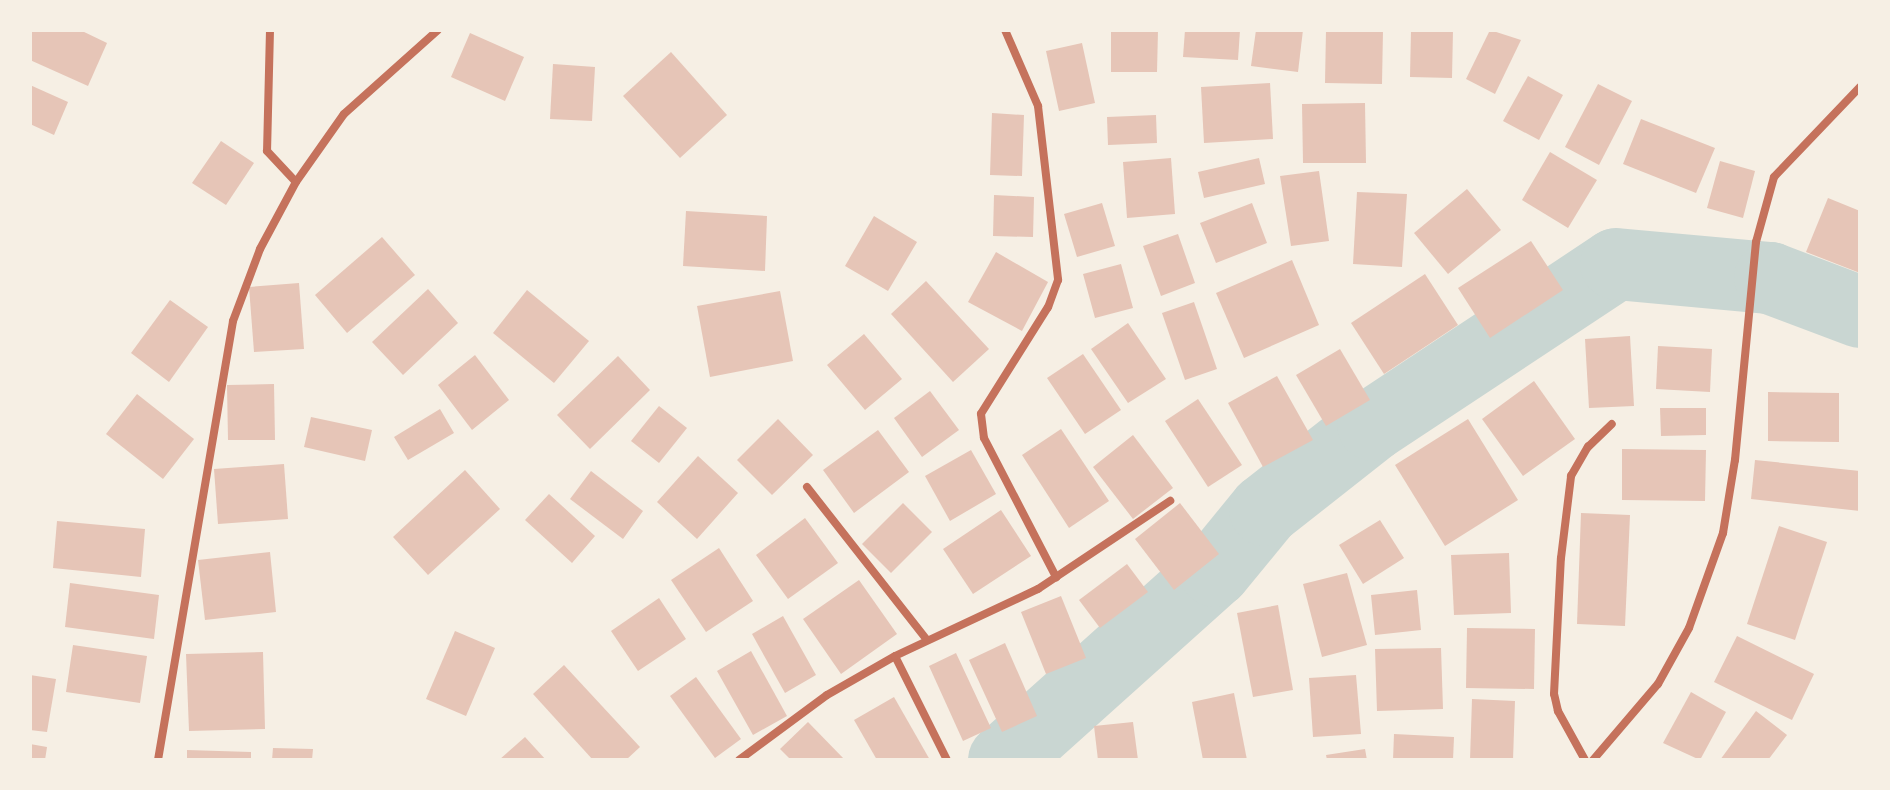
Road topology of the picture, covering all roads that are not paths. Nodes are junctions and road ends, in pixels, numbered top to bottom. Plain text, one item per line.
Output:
1 (270, 30) edge
2 (438, 30) edge
3 (1005, 30) edge
4 (1860, 87) edge
5 (296, 182) junction
6 (1612, 424) dead end
7 (807, 487) dead end
8 (1170, 501) dead end
9 (1056, 577) junction
10 (926, 639) junction
11 (895, 656) junction
12 (158, 760) edge
13 (739, 760) edge
14 (947, 760) edge
15 (1585, 760) edge
16 (1593, 760) edge

1 - 5 street
2 - 5 street
3 - 9 street
4 - 16 street
5 - 12 street
6 - 15 street
7 - 10 street
8 - 9 street
9 - 10 street
10 - 11 street
11 - 13 street
11 - 14 street

